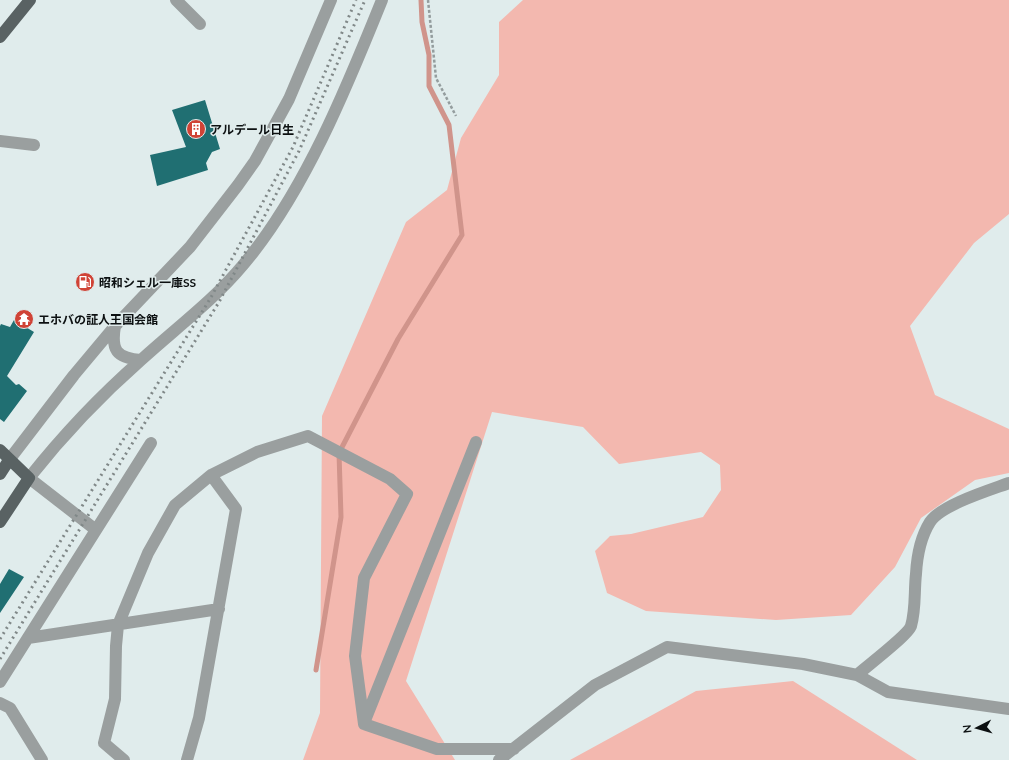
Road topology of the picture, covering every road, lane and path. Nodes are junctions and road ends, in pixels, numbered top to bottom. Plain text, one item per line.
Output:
1 (30, 0) edge
2 (176, 0) edge
3 (382, 0) edge
4 (428, 0) edge
5 (327, 2) edge
6 (200, 24) dead end
7 (0, 37) edge
8 (456, 116) dead end
9 (0, 141) edge
10 (34, 145) dead end
11 (115, 326) junction
12 (141, 360) junction
13 (476, 442) dead end
14 (150, 443) dead end
15 (0, 450) edge
16 (9, 460) junction
17 (0, 474) edge
18 (211, 475) junction
19 (29, 478) junction
20 (1009, 483) edge
21 (0, 522) edge
22 (96, 530) junction
23 (219, 609) junction
24 (118, 626) junction
25 (28, 638) junction
26 (857, 675) junction
27 (0, 682) edge
28 (0, 703) edge
29 (1009, 709) edge
30 (364, 724) junction
31 (514, 749) junction
32 (42, 760) edge
33 (124, 760) edge
34 (187, 760) edge
35 (499, 760) edge

1 - 7 main road
2 - 6 street
3 - 12 street
4 - 8 path
5 - 11 street
9 - 10 street
11 - 12 street
11 - 16 street
12 - 19 street
13 - 30 street
14 - 22 street
15 - 16 main road
16 - 17 main road
16 - 19 main road
18 - 23 street
18 - 24 street
18 - 30 street
19 - 21 main road
19 - 22 street
20 - 26 street
22 - 25 street
23 - 24 street
23 - 34 street
24 - 25 street
24 - 33 street
25 - 27 street
26 - 29 street
26 - 31 street
28 - 32 street
30 - 31 street
31 - 35 street

